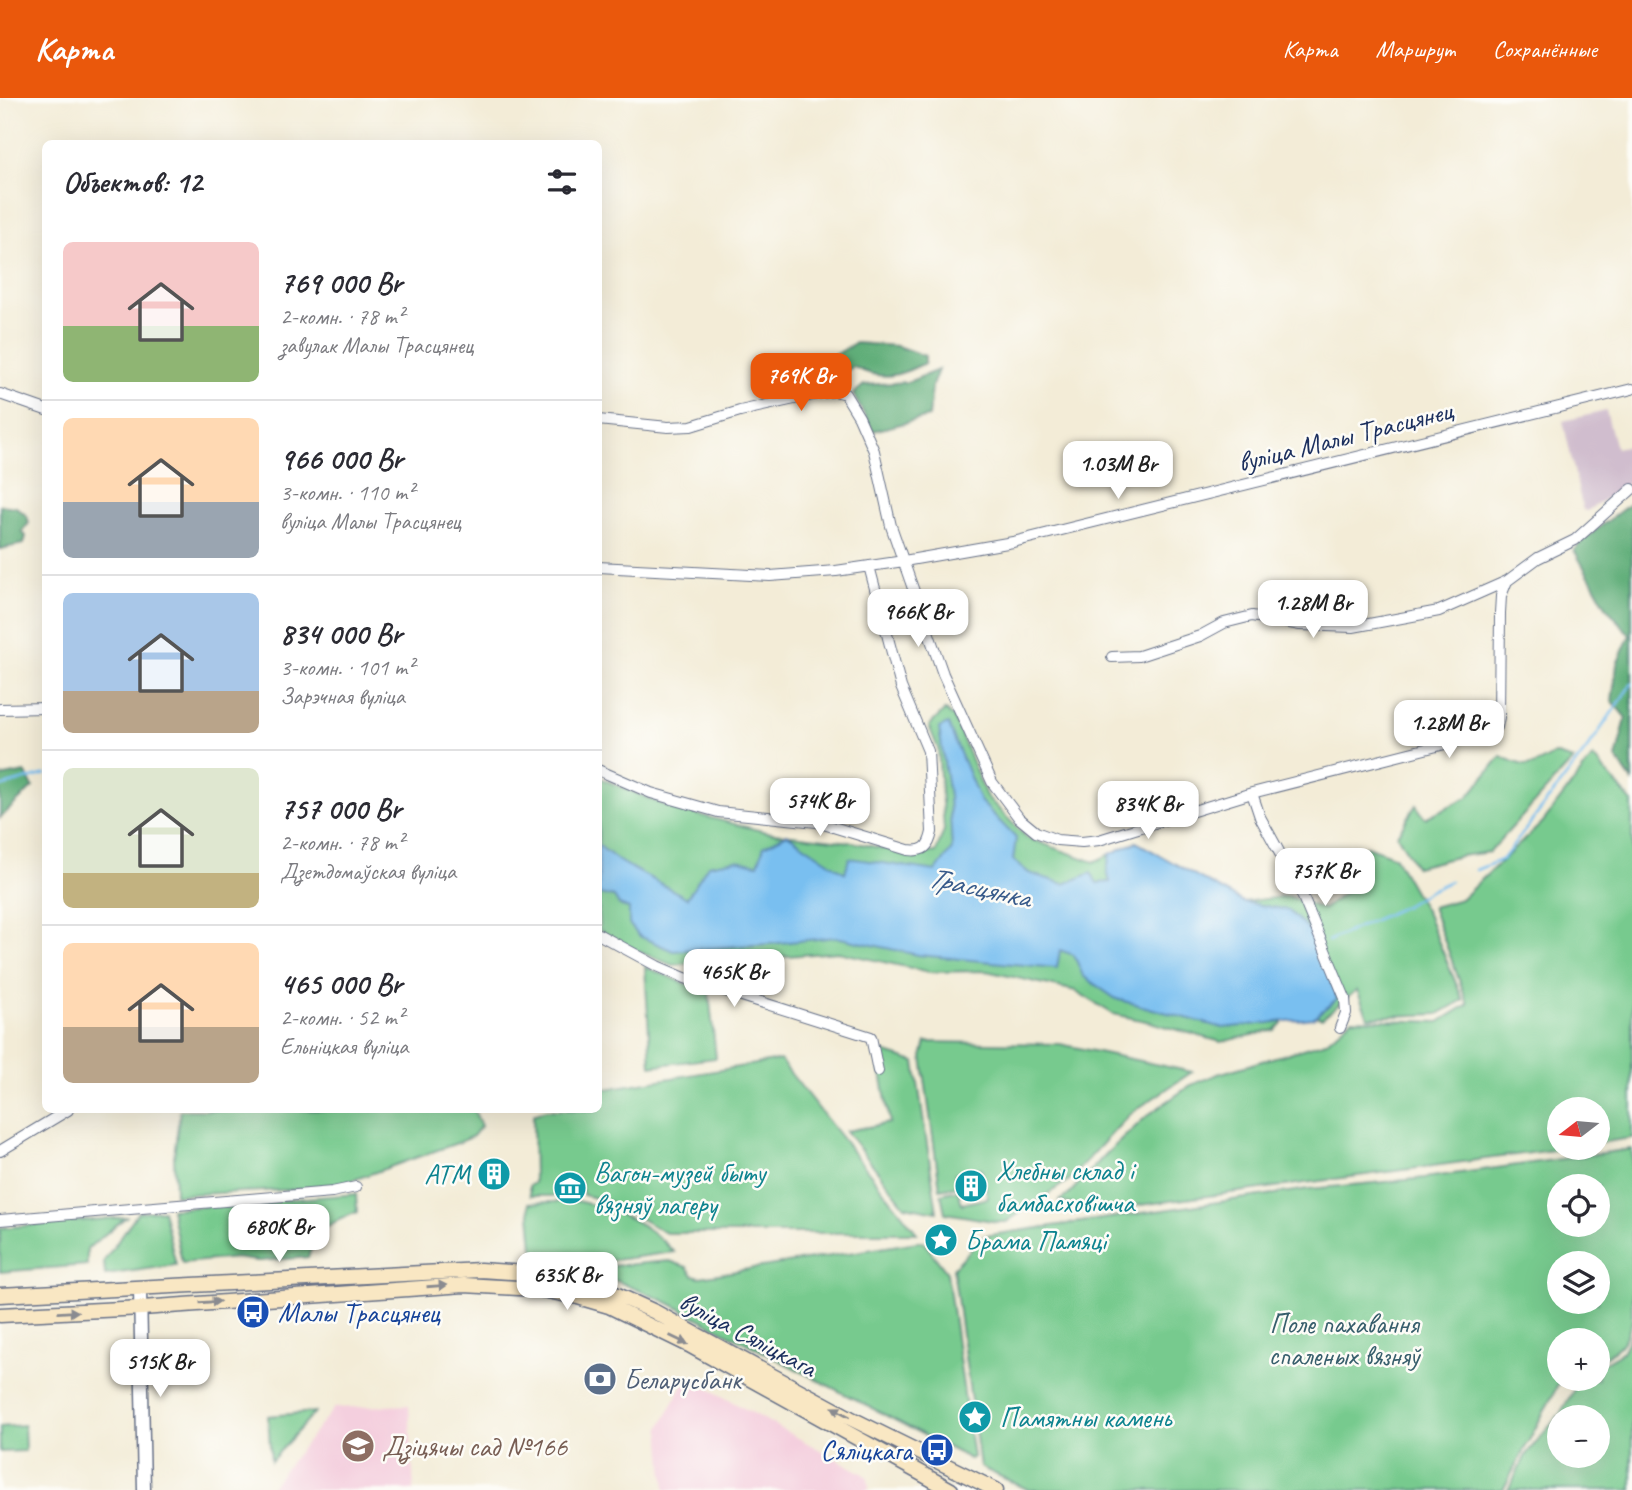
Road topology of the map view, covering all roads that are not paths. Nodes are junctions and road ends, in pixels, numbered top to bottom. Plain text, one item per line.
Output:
1 (1632, 389) edge
2 (0, 394) edge
3 (42, 409) edge
4 (602, 420) edge
5 (1632, 489) edge
6 (904, 561) junction
7 (869, 566) junction
8 (602, 567) edge
9 (1507, 581) junction
10 (1112, 657) dead end
11 (42, 708) edge
12 (0, 709) edge
13 (602, 772) edge
14 (1252, 793) junction
15 (602, 936) edge
16 (1340, 1028) dead end
17 (878, 1071) dead end
18 (63, 1113) edge
19 (0, 1151) edge
20 (356, 1187) dead end
21 (0, 1220) edge
22 (140, 1289) junction
23 (0, 1295) edge
24 (142, 1308) junction
25 (0, 1315) edge
26 (991, 1489) edge
27 (144, 1490) edge
28 (951, 1490) edge

1 - 6 street, вуліца Малы Трасцянец
2 - 3 street
4 - 6 street
5 - 9 street
6 - 7 street, вуліца Малы Трасцянец
6 - 14 street
7 - 8 street, вуліца Малы Трасцянец
7 - 13 street
9 - 10 street
9 - 14 street
11 - 12 street
14 - 16 street
15 - 17 street
18 - 19 street
20 - 21 street
22 - 23 main road, вуліца Сяліцкага
22 - 24 street
26 -> 22 main road, вуліца Сяліцкага
25 -> 24 main road, вуліца Сяліцкага
24 - 27 street
24 -> 28 main road, вуліца Сяліцкага

